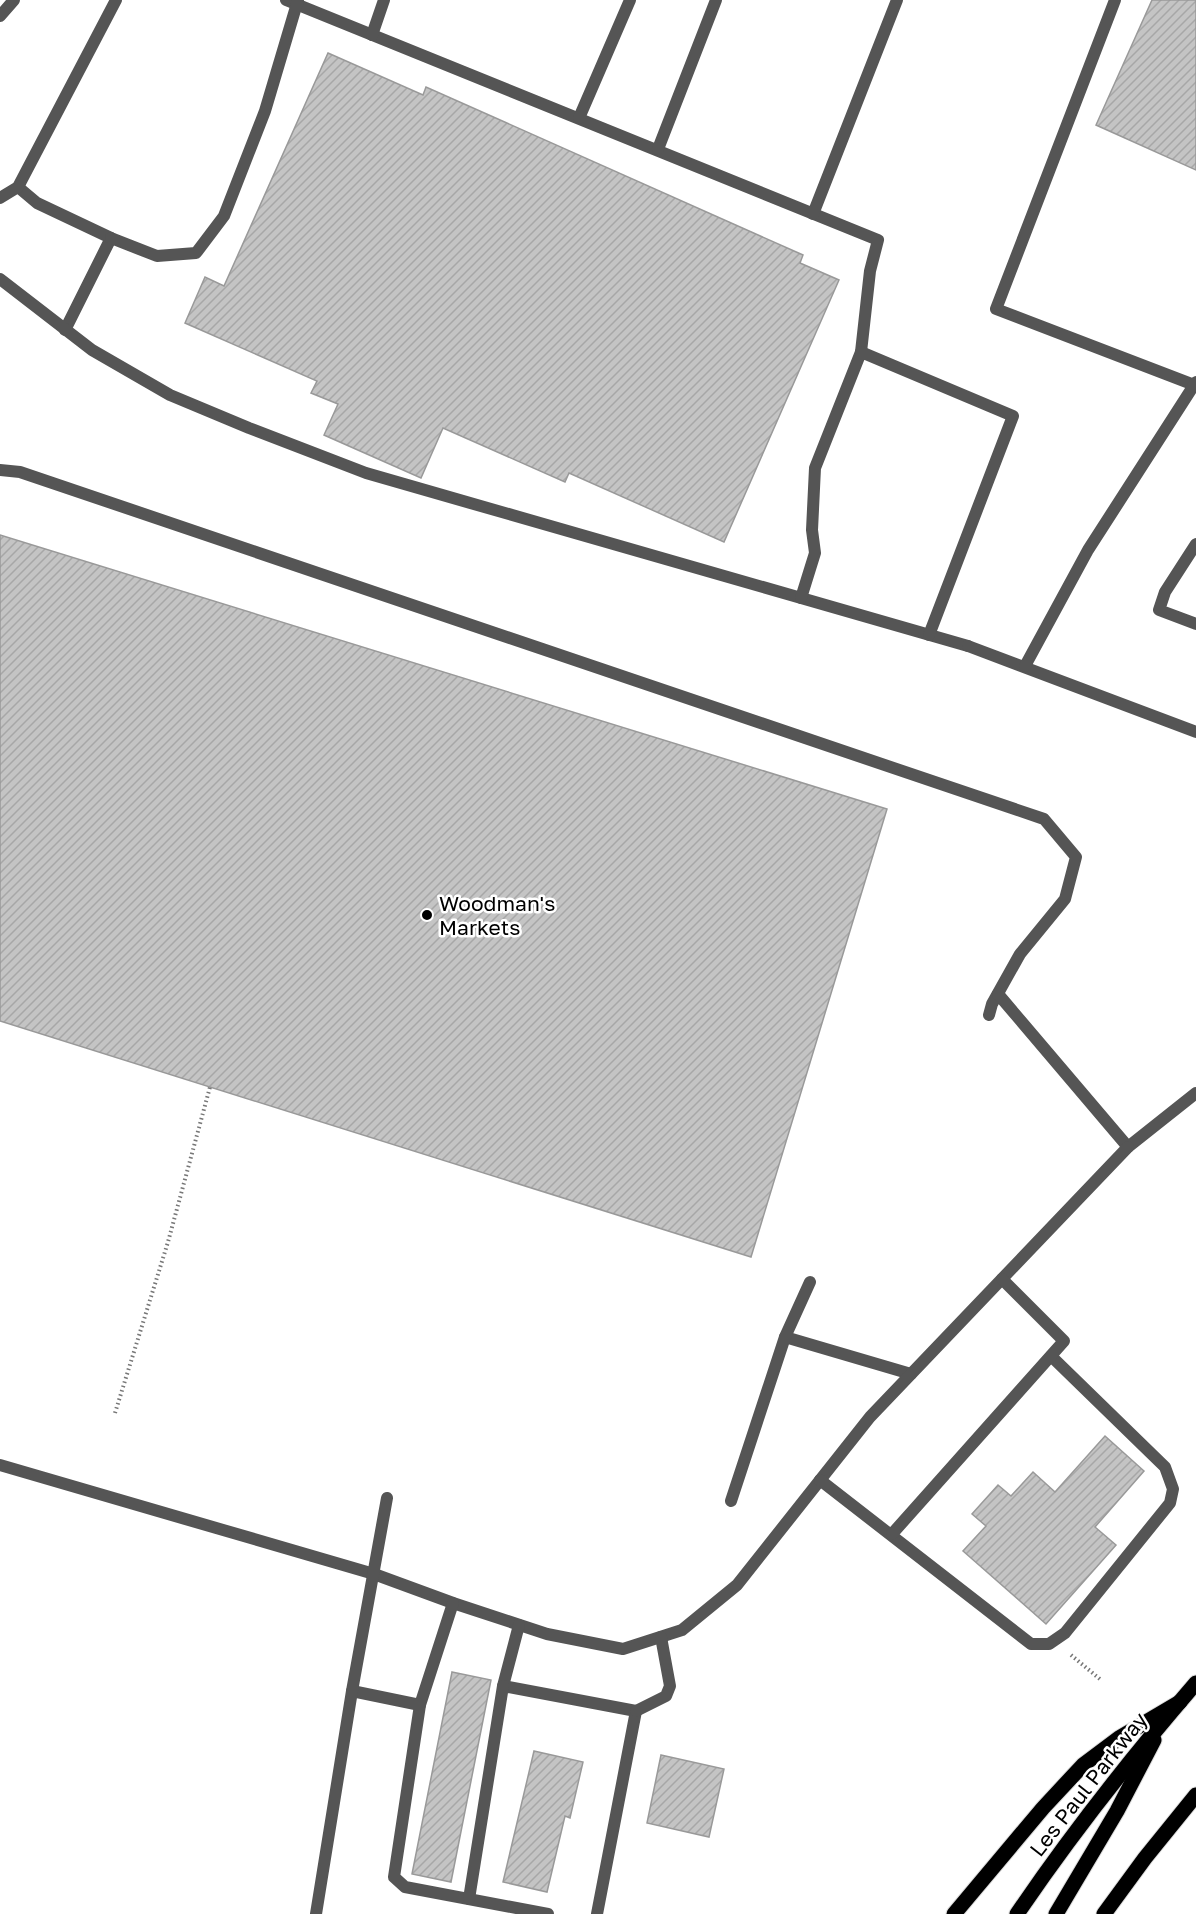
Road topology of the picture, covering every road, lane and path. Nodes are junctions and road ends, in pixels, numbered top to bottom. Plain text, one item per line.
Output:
1 (14, 0) edge
2 (116, 0) edge
3 (384, 0) edge
4 (630, 0) edge
5 (716, 0) edge
6 (897, 0) edge
7 (1115, 0) edge
8 (294, 1) edge
9 (0, 16) edge
10 (372, 35) junction
11 (579, 118) junction
12 (658, 149) junction
13 (18, 187) junction
14 (0, 198) edge
15 (813, 214) junction
16 (111, 238) junction
17 (0, 279) edge
18 (65, 330) junction
19 (861, 352) junction
20 (1195, 384) edge
21 (0, 470) edge
22 (1196, 544) edge
23 (801, 598) junction
24 (1196, 624) edge
25 (929, 635) junction
26 (1025, 666) junction
27 (1196, 732) edge
28 (998, 994) junction
29 (989, 1015) dead end
30 (210, 1087) dead end
31 (1196, 1093) edge
32 (1128, 1147) junction
33 (1002, 1279) junction
34 (810, 1282) dead end
35 (785, 1337) junction
36 (1051, 1356) junction
37 (911, 1374) junction
38 (115, 1413) dead end
39 (0, 1465) edge
40 (820, 1480) junction
41 (387, 1498) dead end
42 (730, 1501) dead end
43 (892, 1534) junction
44 (374, 1574) junction
45 (453, 1603) junction
46 (519, 1625) junction
47 (661, 1637) junction
48 (1068, 1653) dead end
49 (1101, 1680) dead end
50 (1196, 1683) edge
51 (502, 1686) junction
52 (352, 1691) junction
53 (1180, 1702) junction
54 (420, 1705) junction
55 (636, 1711) junction
56 (1163, 1721) junction
57 (1196, 1795) edge
58 (469, 1899) junction
59 (316, 1914) edge
60 (548, 1914) edge
61 (597, 1914) edge
62 (954, 1914) edge
63 (1017, 1914) edge
64 (1056, 1914) edge
65 (1104, 1914) edge

1 - 9 street
2 - 13 street
3 - 10 street
4 - 11 street
5 - 12 street
6 - 15 street
7 - 20 street
8 - 10 street
8 - 16 street
10 - 11 street
11 - 12 street
12 - 15 street
13 - 14 street
13 - 16 street
15 - 19 street
16 - 18 street
17 - 18 street
18 - 23 street
19 - 23 street
19 - 25 street
20 - 26 street
21 - 28 street
22 - 24 street
23 - 25 street
25 - 26 street
26 - 27 street
28 - 29 street
28 - 32 street
30 - 38 path
31 - 32 street
32 - 33 street
33 - 36 street
33 - 37 street
34 - 35 street
35 - 37 street
35 - 42 street
36 - 43 street
36 - 43 street
37 - 40 street
39 - 44 street
40 - 43 street
40 - 47 street
41 - 44 street
44 - 45 street
44 - 52 street
45 - 46 street
45 - 54 street
46 - 47 street
46 - 51 street
47 - 55 street
48 - 49 path
50 - 53 main road, Les Paul Parkway
51 - 55 street
51 - 58 street
52 - 54 street
52 - 59 street
53 - 56 main road, Les Paul Parkway
53 - 62 main road
54 - 58 street
55 - 61 street
56 - 63 main road, Les Paul Parkway
56 - 64 main road
57 - 65 main road
58 - 60 street

